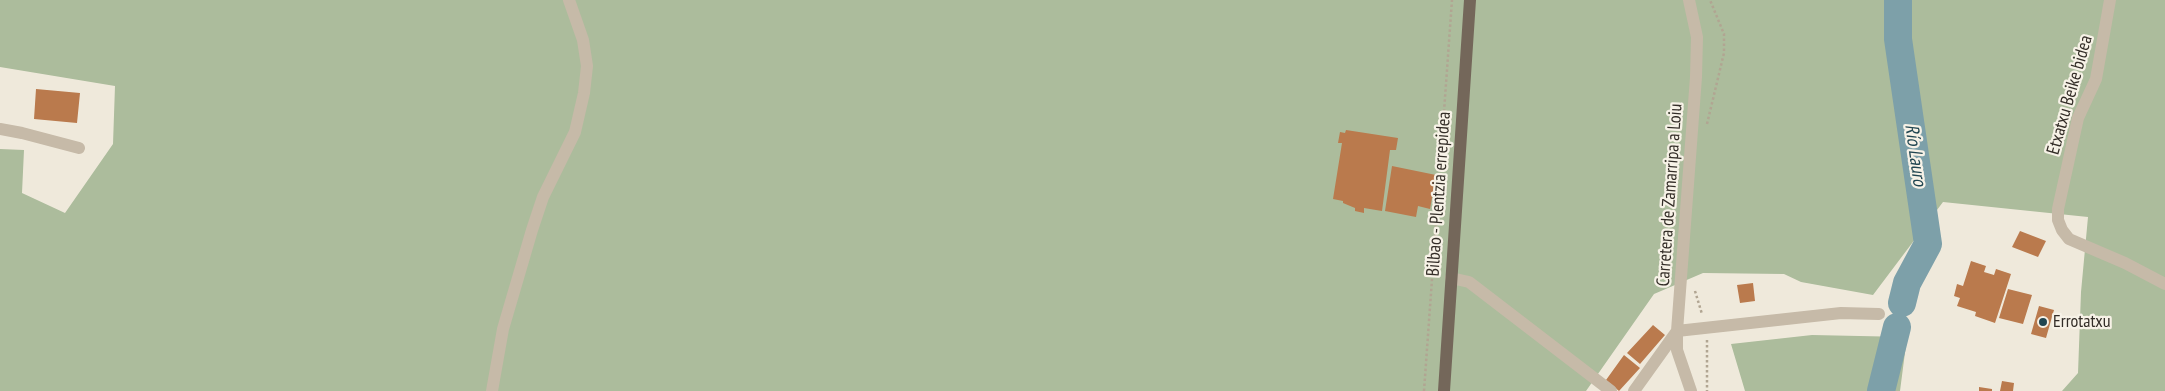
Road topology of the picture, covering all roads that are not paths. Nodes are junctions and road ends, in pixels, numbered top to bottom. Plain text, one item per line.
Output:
1 (569, 0) edge
2 (1470, 0) edge
3 (1689, 0) edge
4 (2110, 0) edge
5 (0, 130) edge
6 (79, 148) dead end
7 (1451, 278) junction
8 (2165, 284) edge
9 (1879, 314) dead end
10 (1677, 331) junction
11 (492, 391) edge
12 (1444, 391) edge
13 (1612, 391) edge
14 (1634, 391) edge
15 (1691, 391) edge

1 - 11 street
2 - 7 main road, Bilbao - Plentzia errepidea
3 - 10 street, Carretera de Zamarripa a Loiu
4 - 8 street, Etxatxu Beike bidea
5 - 6 street
7 - 12 main road, Bilbao - Plentzia errepidea
7 - 13 street
9 - 10 street
10 - 14 street
10 - 15 street, Carretera de Zamarripa a Loiu

